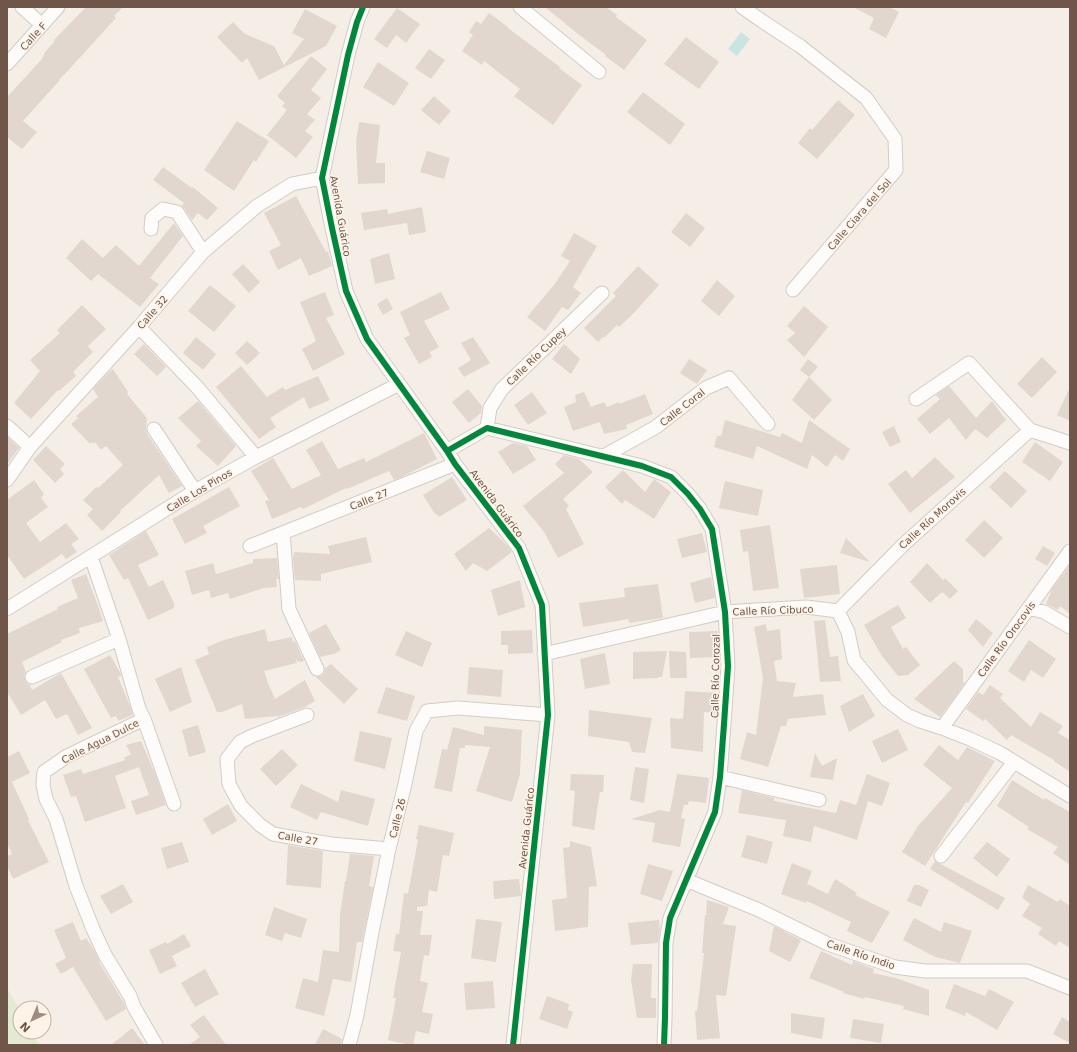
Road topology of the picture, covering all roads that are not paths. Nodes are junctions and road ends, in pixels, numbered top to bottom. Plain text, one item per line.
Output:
1 (22, 7) edge
2 (58, 7) edge
3 (363, 7) edge
4 (520, 7) edge
5 (742, 7) edge
6 (42, 25) junction
7 (7, 64) edge
8 (599, 72) dead end
9 (322, 178) junction
10 (151, 229) dead end
11 (203, 252) junction
12 (793, 290) dead end
13 (602, 293) dead end
14 (139, 327) junction
15 (399, 384) junction
16 (916, 399) dead end
17 (768, 424) dead end
18 (7, 426) edge
19 (488, 428) junction
20 (154, 430) dead end
21 (1030, 430) junction
22 (1070, 443) edge
23 (30, 447) junction
24 (447, 451) junction
25 (604, 456) junction
26 (256, 457) junction
27 (455, 464) junction
28 (7, 480) edge
29 (195, 491) junction
30 (283, 533) junction
31 (250, 546) dead end
32 (1070, 551) edge
33 (91, 557) junction
34 (1029, 608) junction
35 (7, 609) edge
36 (838, 611) junction
37 (725, 612) junction
38 (1070, 627) edge
39 (119, 639) junction
40 (544, 654) junction
41 (317, 669) dead end
42 (32, 677) dead end
43 (307, 714) dead end
44 (548, 715) junction
45 (144, 718) junction
46 (942, 728) junction
47 (1014, 762) junction
48 (720, 777) junction
49 (1070, 796) edge
50 (819, 800) dead end
51 (174, 804) dead end
52 (389, 850) junction
53 (941, 856) dead end
54 (686, 880) junction
55 (1070, 988) edge
56 (156, 1045) edge
57 (349, 1045) edge
58 (513, 1045) edge
59 (664, 1045) edge

1 - 6 street
2 - 6 street, Calle F
3 - 9 street, Avenida Guárico
4 - 8 street
5 - 12 street, Calle Ciara del Sol
6 - 7 street, Calle F
9 - 11 street, Calle 32
9 - 15 street, Avenida Guárico
10 - 11 street
11 - 14 street, Calle 32
13 - 19 street, Calle Río Cupey
14 - 23 street, Calle 32
14 - 26 street
15 - 24 street, Avenida Guárico
15 - 26 street, Calle Los Pinos
16 - 21 street
17 - 25 street, Calle Coral
18 - 23 street
19 - 24 street
19 - 25 street, Calle Río Corozal
20 - 29 street
21 - 22 street
21 - 36 street, Calle Río Morovis
23 - 28 street, Calle 32
24 - 27 street, Avenida Guárico
25 - 37 street, Calle Río Corozal
26 - 29 street, Calle Los Pinos
27 - 30 street, Calle 27
27 - 40 street, Avenida Guárico
29 - 33 street, Calle Los Pinos
30 - 31 street, Calle 27
30 - 41 street
32 - 34 street, Calle Río Orocovis
33 - 35 street, Calle Los Pinos
33 - 39 street, Calle Agua Dulce
34 - 38 street
34 - 46 street, Calle Río Orocovis
36 - 37 street, Calle Río Cibuco
36 - 46 street
37 - 40 street, Calle Río Cibuco
37 - 48 street, Calle Río Corozal
39 - 42 street
39 - 45 street, Calle Agua Dulce
40 - 44 street, Avenida Guárico
43 - 52 street, Calle 27
44 - 52 street, Calle 26
44 - 58 street, Avenida Guárico
45 - 51 street
45 - 56 street, Calle Agua Dulce
46 - 47 street
47 - 49 street
47 - 53 street
48 - 50 street
48 - 54 street, Calle Río Corozal
52 - 57 street, Calle 26
54 - 55 street, Calle Río Indio
54 - 59 street, Calle Río Corozal

